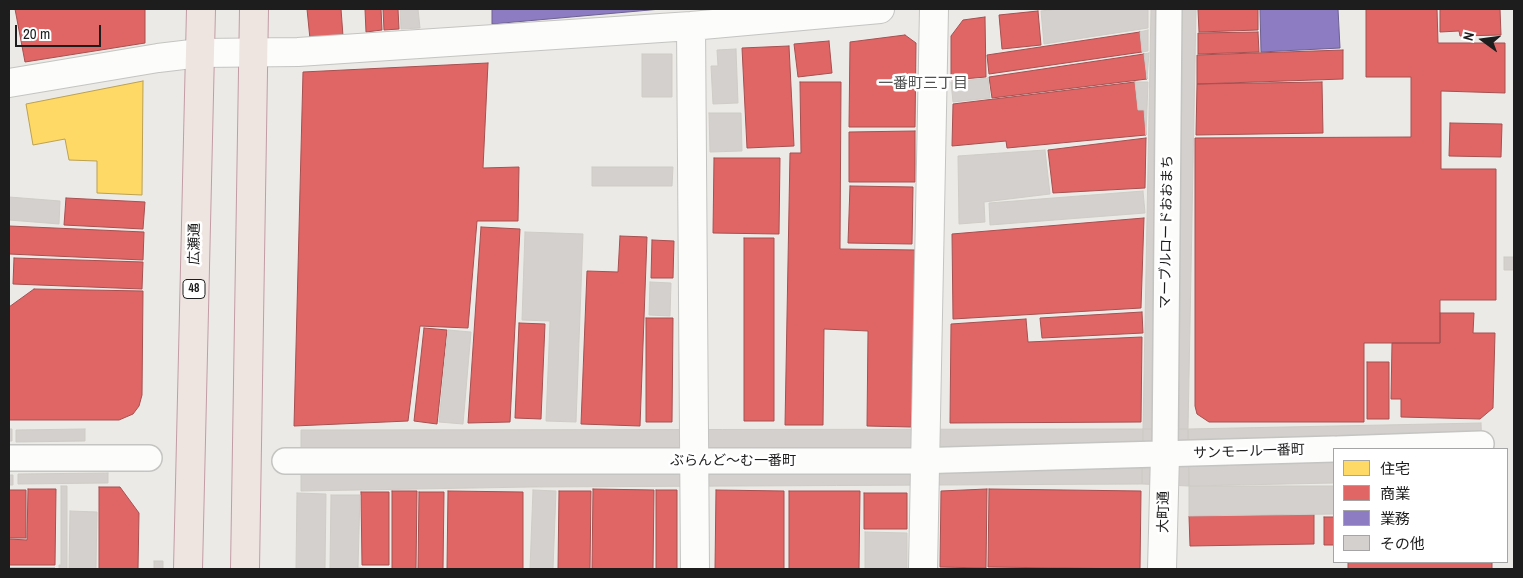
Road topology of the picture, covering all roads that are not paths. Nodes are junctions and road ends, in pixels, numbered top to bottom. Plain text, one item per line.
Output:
1 (201, 9) edge
2 (254, 9) edge
3 (880, 9) edge
4 (934, 9) edge
5 (1169, 9) edge
6 (690, 26) junction
7 (200, 53) junction
8 (253, 53) junction
9 (9, 83) edge
10 (1481, 444) dead end
11 (1365, 448) edge
12 (1333, 449) edge
13 (1165, 456) junction
14 (9, 458) edge
15 (149, 458) dead end
16 (924, 460) junction
17 (293, 461) dead end
18 (693, 461) junction
19 (188, 569) edge
20 (245, 569) edge
21 (695, 569) edge
22 (923, 569) edge
23 (1162, 569) edge

1 - 7 highway, 広瀬通 / 48
2 - 8 highway
3 - 6 street
4 - 16 street
5 - 13 street, マーブルロードおおまち
6 - 8 street
6 - 18 street
7 - 8 street
7 - 9 street
7 - 19 highway, 広瀬通 / 48
8 - 20 highway
10 - 11 street, サンモール一番町
12 - 13 street, サンモール一番町
13 - 16 street, ぶらんど～む一番町
13 - 23 street, 大町通
14 - 15 street
16 - 18 street, ぶらんど～む一番町
16 - 22 street
17 - 18 street, ぶらんど～む一番町
18 - 21 street

